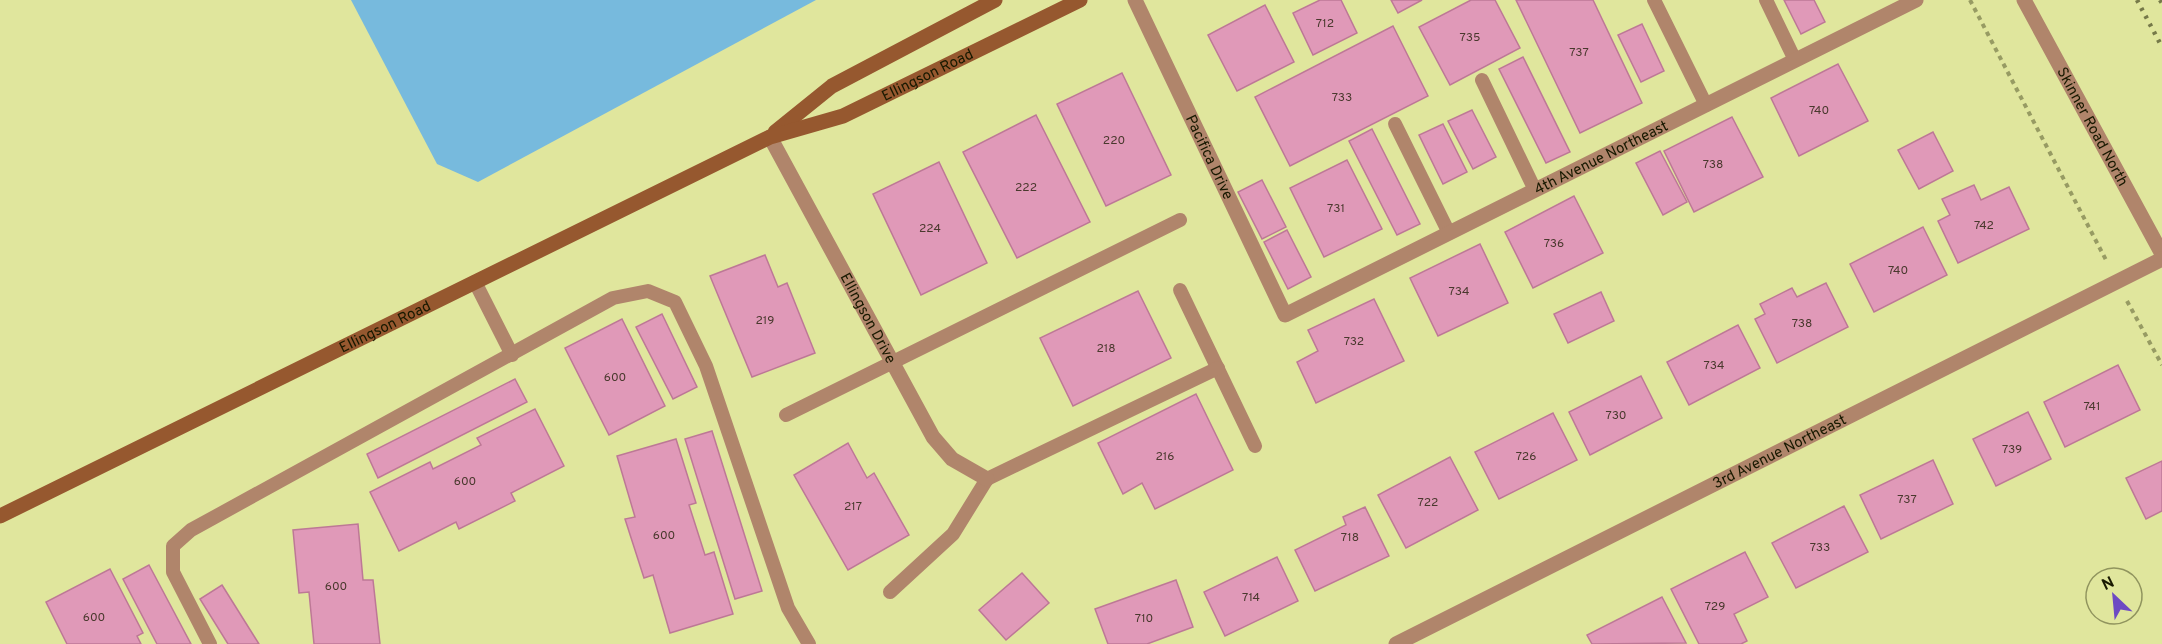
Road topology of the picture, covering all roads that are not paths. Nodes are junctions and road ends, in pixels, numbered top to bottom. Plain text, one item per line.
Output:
1 (995, 0) edge
2 (1080, 0) edge
3 (1136, 0) edge
4 (1654, 0) edge
5 (1766, 0) edge
6 (1916, 0) edge
7 (2024, 0) edge
8 (1795, 60) junction
9 (1482, 80) dead end
10 (1706, 105) junction
11 (1395, 124) dead end
12 (770, 137) junction
13 (1535, 190) junction
14 (1180, 220) dead end
15 (1449, 233) junction
16 (2162, 254) edge
17 (2162, 259) edge
18 (476, 282) junction
19 (1180, 290) dead end
20 (1286, 315) joint
21 (512, 355) junction
22 (891, 363) junction
23 (1218, 368) junction
24 (786, 416) dead end
25 (1255, 446) dead end
26 (987, 479) junction
27 (0, 516) edge
28 (890, 592) dead end
29 (210, 644) edge
30 (809, 644) edge
31 (1396, 644) edge

1 - 12 main road, Ellingson Road
2 - 12 main road, Ellingson Road
3 - 20 street, Pacifica Drive
4 - 10 lane
5 - 8 lane
6 - 8 street, 4th Avenue Northeast
7 - 16 street, Skinner Road North
8 - 10 street, 4th Avenue Northeast
9 - 13 lane
10 - 13 street, 4th Avenue Northeast
11 - 15 lane
12 - 18 main road, Ellingson Road
12 - 22 street, Ellingson Drive
13 - 15 street, 4th Avenue Northeast
14 - 22 lane
15 - 20 street, 4th Avenue Northeast
17 - 31 street, 3rd Avenue Northeast
18 - 21 lane
18 - 27 main road, Ellingson Road
19 - 23 lane
21 - 29 lane
21 - 30 lane
22 - 24 lane
22 - 26 street, Ellingson Drive
23 - 25 lane
23 - 26 lane
26 - 28 lane

